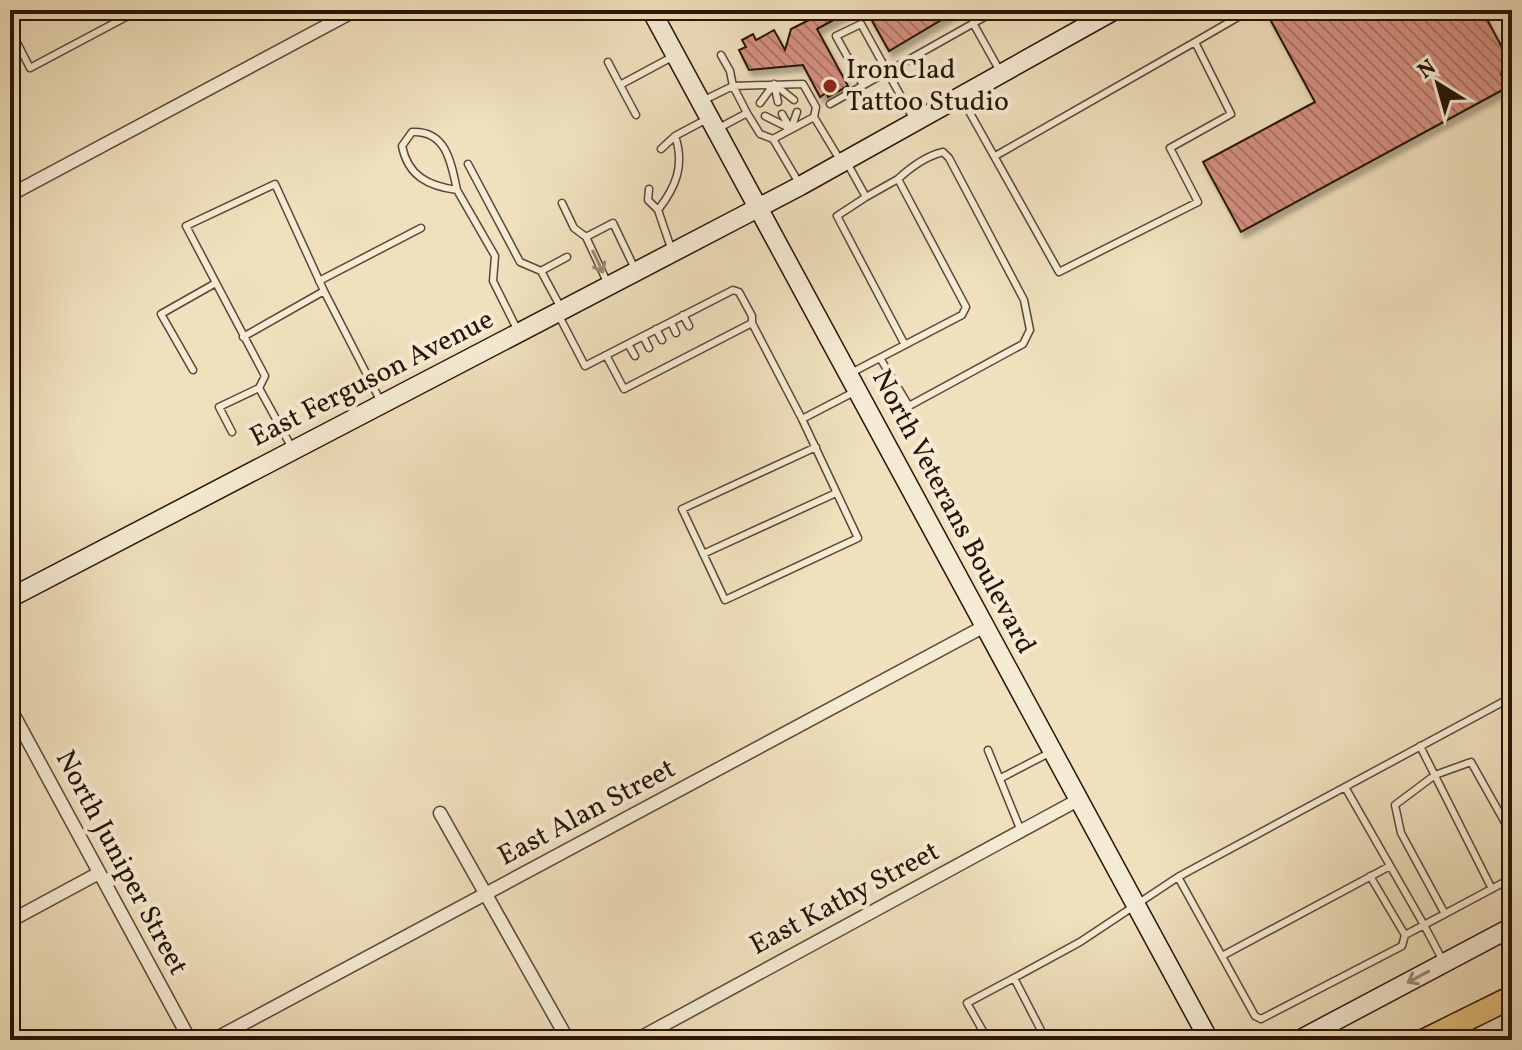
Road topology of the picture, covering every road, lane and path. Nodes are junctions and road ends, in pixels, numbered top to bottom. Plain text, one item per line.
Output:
1 (139, 10) edge
2 (356, 10) edge
3 (651, 10) edge
4 (997, 10) edge
5 (1244, 10) edge
6 (1108, 12) edge
7 (973, 23) junction
8 (10, 29) edge
9 (1195, 42) junction
10 (675, 55) junction
11 (721, 55) dead end
12 (608, 62) dead end
13 (886, 72) junction
14 (1001, 74) junction
15 (774, 84) junction
16 (620, 85) junction
17 (863, 85) junction
18 (733, 86) junction
19 (961, 96) junction
20 (794, 100) dead end
21 (778, 102) dead end
22 (760, 103) dead end
23 (830, 104) dead end
24 (797, 112) dead end
25 (747, 113) junction
26 (782, 114) dead end
27 (636, 115) dead end
28 (708, 116) junction
29 (765, 116) dead end
30 (814, 117) junction
31 (915, 122) junction
32 (791, 129) junction
33 (675, 136) junction
34 (773, 139) junction
35 (661, 149) dead end
36 (997, 155) junction
37 (844, 162) junction
38 (468, 164) dead end
39 (898, 179) junction
40 (800, 186) junction
41 (649, 189) dead end
42 (457, 190) junction
43 (10, 195) edge
44 (866, 197) junction
45 (562, 203) dead end
46 (758, 208) junction
47 (658, 210) junction
48 (421, 228) dead end
49 (586, 237) junction
50 (673, 254) junction
51 (567, 257) dead end
52 (541, 271) junction
53 (637, 273) junction
54 (319, 281) junction
55 (214, 284) junction
56 (610, 287) junction
57 (324, 291) junction
58 (711, 301) junction
59 (697, 308) junction
60 (716, 311) dead end
61 (560, 312) junction
62 (683, 315) junction
63 (703, 319) dead end
64 (671, 322) junction
65 (752, 323) junction
66 (723, 324) dead end
67 (689, 326) dead end
68 (656, 329) junction
69 (710, 331) dead end
70 (676, 333) dead end
71 (519, 334) junction
72 (729, 334) junction
73 (643, 336) junction
74 (243, 337) junction
75 (696, 338) dead end
76 (662, 340) dead end
77 (716, 341) junction
78 (628, 344) junction
79 (683, 345) dead end
80 (905, 345) junction
81 (649, 348) dead end
82 (702, 349) junction
83 (669, 353) dead end
84 (606, 355) junction
85 (635, 356) dead end
86 (689, 356) junction
87 (880, 358) junction
88 (655, 360) dead end
89 (675, 363) junction
90 (641, 368) dead end
91 (193, 370) dead end
92 (661, 370) junction
93 (647, 378) junction
94 (852, 383) junction
95 (259, 388) junction
96 (383, 405) junction
97 (802, 419) junction
98 (232, 432) dead end
99 (816, 447) junction
100 (294, 451) junction
101 (836, 493) junction
102 (703, 554) junction
103 (10, 598) edge
104 (983, 627) junction
105 (1512, 697) edge
106 (10, 708) edge
107 (1420, 746) junction
108 (988, 750) dead end
109 (1051, 752) junction
110 (1435, 775) junction
111 (1001, 778) junction
112 (1345, 787) junction
113 (1078, 800) junction
114 (440, 813) dead end
115 (1021, 831) junction
116 (1512, 835) edge
117 (1390, 866) junction
118 (99, 873) junction
119 (1370, 876) junction
120 (1178, 877) junction
121 (1512, 878) edge
122 (1492, 889) junction
123 (485, 895) junction
124 (1136, 906) junction
125 (1445, 914) junction
126 (10, 921) edge
127 (1424, 925) junction
128 (1512, 927) edge
129 (1405, 935) junction
130 (1222, 956) junction
131 (1445, 963) junction
132 (1014, 978) junction
133 (1512, 997) edge
134 (983, 1031) junction
135 (1318, 1034) edge
136 (190, 1040) edge
137 (213, 1040) edge
138 (568, 1040) edge
139 (636, 1040) edge
140 (966, 1040) edge
141 (988, 1040) edge
142 (1046, 1040) edge
143 (1209, 1040) edge
144 (1299, 1040) edge
145 (1425, 1040) edge

1 - 8 lane
2 - 43 street
3 - 10 main road, North Veterans Boulevard
4 - 7 lane
5 - 9 lane
6 - 14 main road, East Ferguson Avenue
7 - 13 lane
7 - 14 lane
9 - 36 lane
9 - 36 lane
10 - 16 lane
10 - 28 main road, North Veterans Boulevard
11 - 18 lane
12 - 16 lane
13 - 17 lane
13 - 17 lane
13 - 31 lane
14 - 19 main road, East Ferguson Avenue
15 - 18 lane
15 - 20 lane
15 - 21 lane
15 - 22 lane
15 - 30 lane
16 - 27 lane
17 - 23 lane
18 - 25 lane
18 - 28 lane
19 - 31 main road, East Ferguson Avenue
19 - 36 lane
24 - 32 lane
25 - 28 lane
25 - 34 lane
26 - 32 lane
28 - 33 lane
28 - 46 main road, North Veterans Boulevard
29 - 32 lane
30 - 32 lane
30 - 37 lane
31 - 37 main road, East Ferguson Avenue
32 - 34 lane
33 - 35 lane
33 - 47 lane
34 - 40 lane
37 - 40 main road, East Ferguson Avenue
37 - 44 lane
38 - 52 lane
39 - 44 lane
39 - 80 lane
39 - 87 lane
40 - 46 main road, East Ferguson Avenue
41 - 47 lane
42 - 42 lane
42 - 71 lane
44 - 80 lane
45 - 49 lane
46 - 50 main road, East Ferguson Avenue
46 - 94 main road, North Veterans Boulevard
47 - 50 lane
48 - 54 lane
49 - 53 lane
49 -> 56 lane
50 - 53 main road, East Ferguson Avenue
51 - 52 lane
52 - 61 lane
53 - 56 main road, East Ferguson Avenue
54 - 55 lane
54 - 57 lane
55 - 74 lane
55 - 91 lane
56 - 61 main road, East Ferguson Avenue
57 - 74 lane
57 - 96 lane
58 - 59 lane
58 - 60 lane
58 - 65 lane
59 - 62 lane
59 - 63 lane
61 - 71 main road, East Ferguson Avenue
61 - 84 lane
62 - 64 lane
62 - 67 lane
64 - 68 lane
64 - 70 lane
65 - 72 lane
65 - 97 lane
66 - 72 lane
68 - 73 lane
68 - 76 lane
69 - 77 lane
71 - 96 main road, East Ferguson Avenue
72 - 77 lane
73 - 78 lane
73 - 81 lane
74 - 95 lane
75 - 82 lane
77 - 82 lane
78 - 84 lane
78 - 85 lane
79 - 86 lane
80 - 87 lane
82 - 86 lane
83 - 89 lane
84 - 93 lane
86 - 89 lane
87 - 94 lane
88 - 92 lane
89 - 92 lane
90 - 93 lane
92 - 93 lane
94 - 97 lane
94 - 104 main road, North Veterans Boulevard
95 - 98 lane
95 - 100 lane
96 - 100 main road, East Ferguson Avenue
97 - 99 lane
99 - 101 lane
99 - 102 lane
100 - 103 main road, East Ferguson Avenue
101 - 102 lane
101 - 102 lane
104 - 109 main road, North Veterans Boulevard
104 - 123 street, East Alan Street
105 - 107 lane
106 - 118 street, North Juniper Street
107 - 110 lane
107 - 112 lane
108 - 111 lane
109 - 111 lane
109 - 113 main road, North Veterans Boulevard
110 - 116 lane
110 - 122 lane
110 - 125 lane
111 - 115 lane
112 - 117 lane
112 - 120 lane
113 - 115 street, East Kathy Street
113 - 124 main road, North Veterans Boulevard
114 - 123 street
115 - 139 street, East Kathy Street
117 - 119 lane
117 - 127 lane
118 - 126 street
118 - 136 street, North Juniper Street
119 - 129 lane
119 - 130 lane
120 - 124 lane
120 - 130 lane
121 - 122 lane
122 - 125 lane
123 - 137 street, East Alan Street
123 - 138 street
124 - 132 lane
124 - 143 main road, North Veterans Boulevard
125 - 127 lane
127 - 129 lane
127 - 131 lane
128 - 131 main road
129 - 130 lane
131 -> 135 main road
132 - 134 lane
132 - 142 lane
133 - 145 highway
134 - 140 lane
134 - 141 lane
135 - 144 main road

